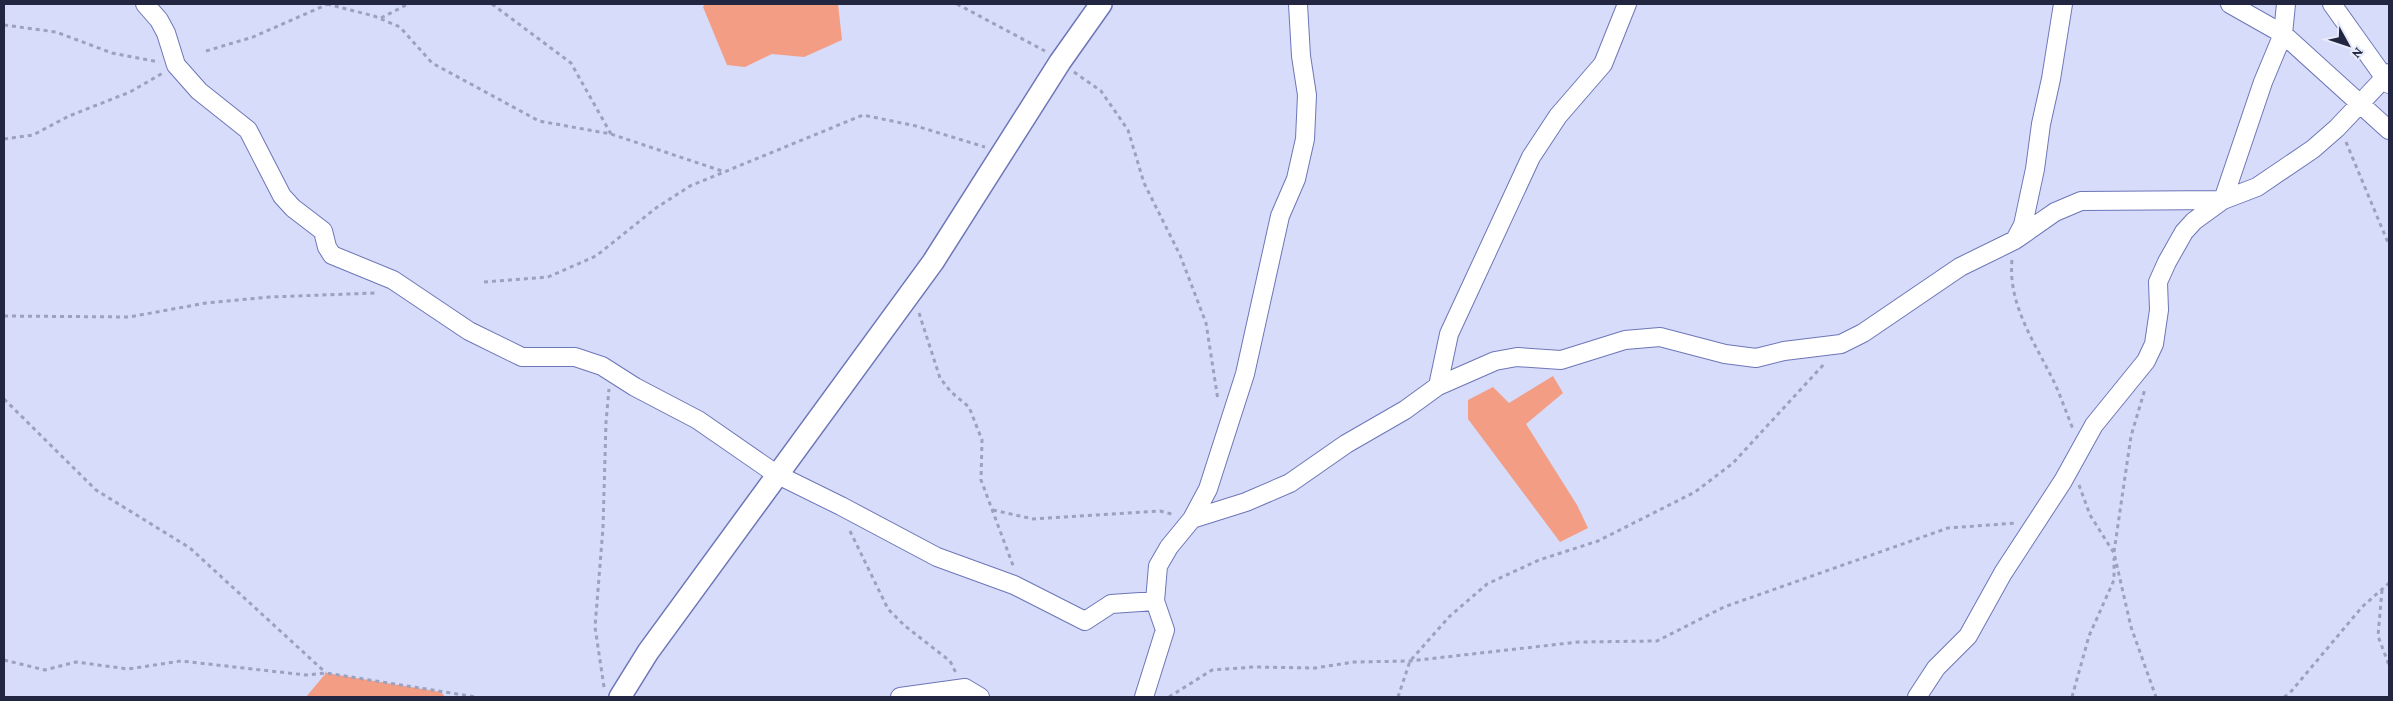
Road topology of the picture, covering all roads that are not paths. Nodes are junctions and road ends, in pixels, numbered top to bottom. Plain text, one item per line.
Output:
1 (145, 4) edge
2 (1101, 4) edge
3 (1298, 4) edge
4 (1627, 4) edge
5 (2063, 4) edge
6 (2230, 4) edge
7 (2286, 4) edge
8 (2332, 4) edge
9 (2283, 34) junction
10 (2388, 78) edge
11 (2360, 103) junction
12 (2389, 130) edge
13 (2223, 200) junction
14 (2015, 240) junction
15 (1438, 386) junction
16 (776, 474) junction
17 (1192, 519) junction
18 (1155, 601) junction
19 (612, 693) edge
20 (900, 697) edge
21 (980, 697) edge
22 (1144, 697) edge
23 (1917, 697) edge

1 - 16 street
2 - 16 street
3 - 17 street
4 - 15 street
5 - 14 street
6 - 9 street
7 - 9 street
8 - 10 street
9 - 11 street
9 - 13 street
10 - 11 street
11 - 12 street
11 - 13 street
13 - 14 street
13 - 23 street
14 - 15 street
15 - 17 street
16 - 18 street
16 - 19 street
17 - 18 street
18 - 22 street
20 - 21 street

